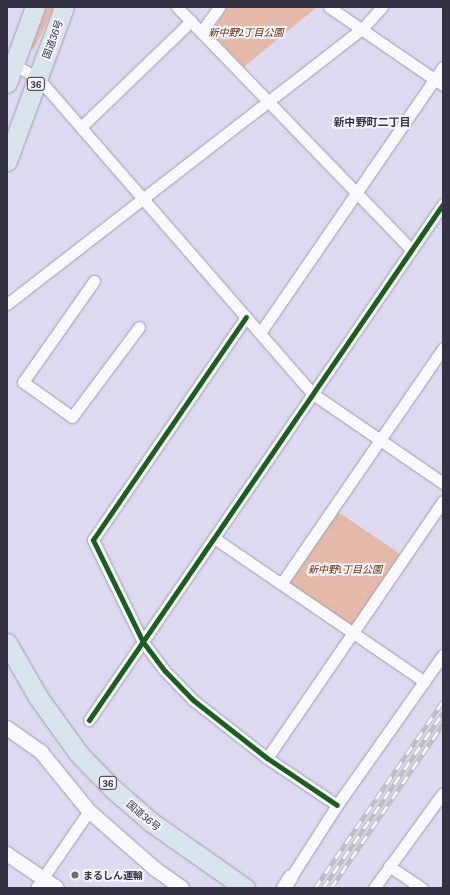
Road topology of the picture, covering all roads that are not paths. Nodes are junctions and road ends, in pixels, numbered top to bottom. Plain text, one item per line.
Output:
1 (36, 7) edge
2 (64, 7) edge
3 (177, 7) edge
4 (219, 7) edge
5 (329, 7) edge
6 (382, 7) edge
7 (191, 21) junction
8 (362, 30) junction
9 (201, 32) junction
10 (14, 65) junction
11 (443, 67) edge
12 (38, 78) junction
13 (439, 82) edge
14 (7, 83) edge
15 (269, 101) junction
16 (81, 127) junction
17 (8, 158) edge
18 (357, 193) junction
19 (142, 198) junction
20 (443, 204) edge
21 (433, 218) junction
22 (443, 225) edge
23 (412, 250) junction
24 (94, 281) dead end
25 (7, 304) edge
26 (246, 317) junction
27 (139, 327) dead end
28 (260, 333) junction
29 (443, 348) edge
30 (313, 394) junction
31 (380, 440) junction
32 (443, 483) edge
33 (443, 501) edge
34 (214, 538) junction
35 (281, 584) junction
36 (353, 633) junction
37 (143, 642) junction
38 (7, 644) edge
39 (443, 655) edge
40 (425, 682) junction
41 (89, 720) dead end
42 (7, 728) edge
43 (267, 758) junction
44 (443, 793) edge
45 (337, 805) junction
46 (89, 811) junction
47 (7, 854) edge
48 (389, 866) junction
49 (40, 883) edge
50 (287, 883) edge
51 (57, 888) edge
52 (182, 888) edge
53 (245, 888) edge
54 (374, 888) edge
55 (422, 888) edge

1 - 10 highway
2 - 12 highway, 国道36号 / 36
3 - 7 street
4 - 9 street
5 - 8 street
6 - 8 street
7 - 9 street
7 - 16 street
8 - 13 street
8 - 15 street
9 - 15 street
10 - 12 street
10 - 14 highway
11 - 13 street
12 - 16 street
12 - 17 highway, 国道36号 / 36
13 - 18 street
15 - 18 street
15 - 19 street
16 - 19 street
18 - 23 street
18 - 28 street
19 - 25 street
19 - 26 street
20 - 21 street
21 - 22 street
21 - 23 street
23 - 30 street
24 - 27 street
26 - 28 street
26 - 37 street
28 - 30 street
29 - 31 street
30 - 31 street
30 - 34 street
31 - 32 street
31 - 35 street
33 - 36 street
34 - 35 street
34 - 37 street
35 - 36 street
36 - 40 street
36 - 43 street
37 - 41 street
37 - 43 street
38 - 53 highway, 国道36号 / 36
39 - 40 street
40 - 45 street
42 - 46 street
43 - 45 street
44 - 48 street
45 - 50 street
46 - 49 street
46 - 52 street
47 - 49 street
48 - 54 street
48 - 55 street
49 - 51 street

